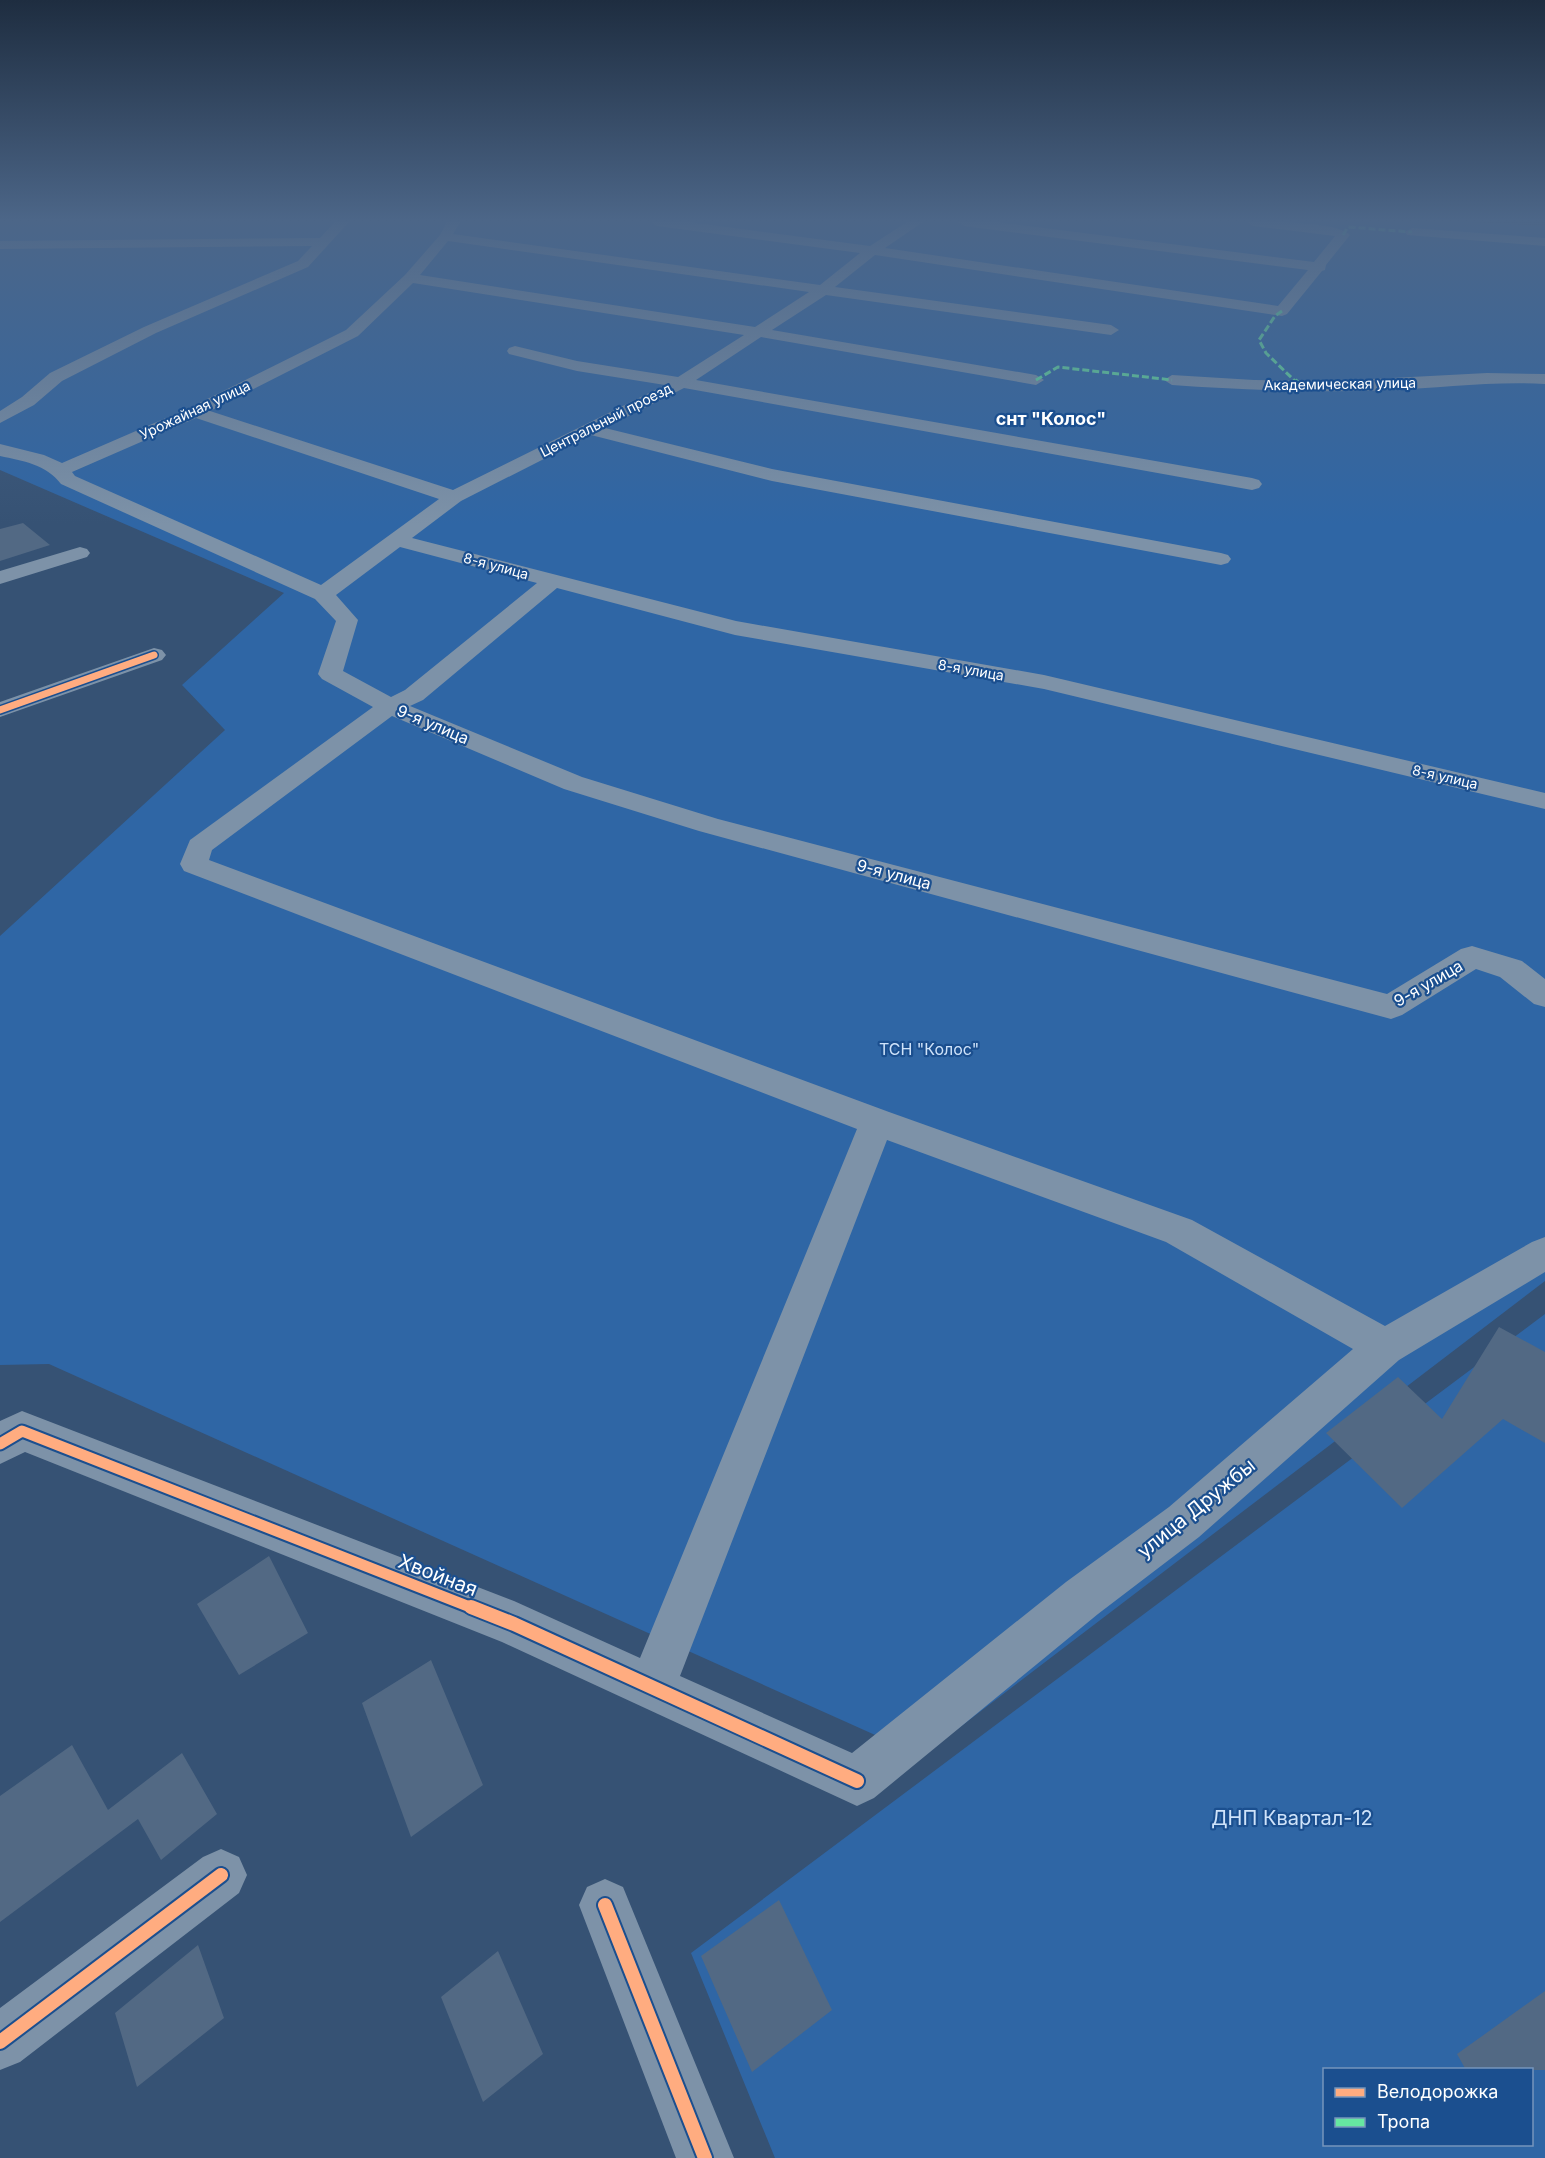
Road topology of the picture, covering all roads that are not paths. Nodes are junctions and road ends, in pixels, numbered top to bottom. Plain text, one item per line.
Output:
1 (167, 323) edge
2 (363, 323) edge
3 (697, 323) edge
4 (772, 323) edge
5 (1058, 323) edge
6 (1111, 330) dead end
7 (757, 332) junction
8 (514, 351) dead end
9 (1036, 380) dead end
10 (1172, 380) dead end
11 (1545, 380) edge
12 (680, 382) junction
13 (195, 412) junction
14 (0, 418) edge
15 (588, 429) junction
16 (0, 450) edge
17 (62, 470) junction
18 (1252, 484) dead end
19 (454, 497) junction
20 (396, 540) junction
21 (80, 553) dead end
22 (1221, 559) dead end
23 (0, 578) edge
24 (553, 581) junction
25 (322, 594) junction
26 (154, 655) dead end
27 (390, 706) junction
28 (0, 710) edge
29 (1545, 801) edge
30 (1545, 996) edge
31 (877, 1122) junction
32 (1545, 1253) edge
33 (1385, 1347) junction
34 (0, 1444) edge
35 (652, 1687) junction
36 (857, 1780) joint
37 (221, 1875) dead end
38 (605, 1905) dead end
39 (0, 2042) edge
40 (705, 2158) edge

1 - 14 street
2 - 13 street, Урожайная улица
3 - 7 street
4 - 7 street, Центральный проезд
5 - 6 street
7 - 9 street
7 - 12 street, Центральный проезд
8 - 12 street
10 - 11 street, Академическая улица
12 - 15 street, Центральный проезд
12 - 18 street
13 - 17 street, Урожайная улица
13 - 19 street
15 - 19 street, Центральный проезд
15 - 22 street
16 - 17 street
17 - 25 street
19 - 20 street, Центральный проезд
20 - 24 street, 8-я улица
20 - 25 street, Центральный проезд
21 - 23 street
24 - 27 street
24 - 29 street, 8-я улица
25 - 27 street, 9-я улица
26 - 28 street
27 - 30 street, 9-я улица
27 - 31 street
31 - 33 street
31 - 35 street
32 - 33 street, улица Дружбы
33 - 36 street, улица Дружбы
34 - 35 street, Хвойная
35 - 36 street, Хвойная
37 - 39 street
38 - 40 street

